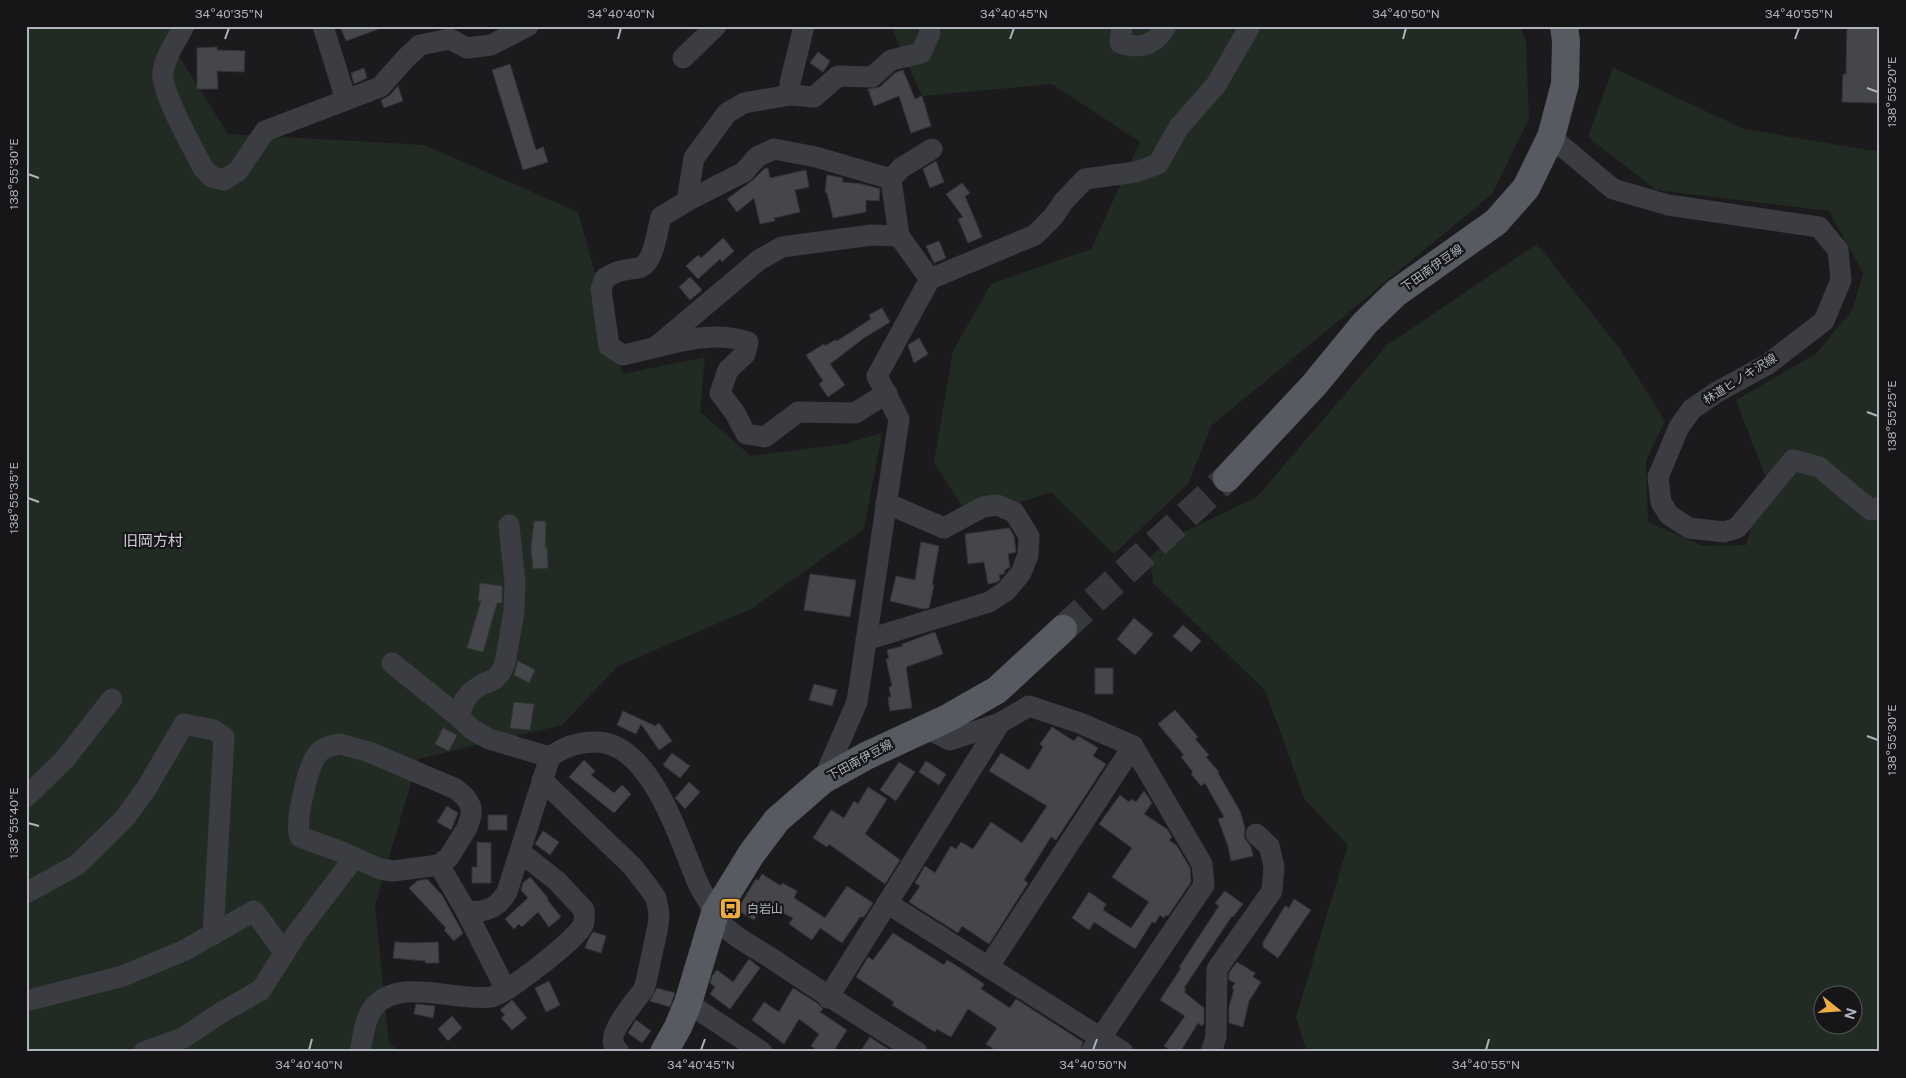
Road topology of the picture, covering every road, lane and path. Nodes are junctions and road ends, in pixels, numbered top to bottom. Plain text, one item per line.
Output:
1 (184, 26) edge
2 (323, 26) edge
3 (528, 26) edge
4 (716, 26) edge
5 (804, 26) edge
6 (929, 26) edge
7 (1122, 26) edge
8 (1166, 26) edge
9 (1250, 26) edge
10 (1564, 26) edge
11 (449, 33) edge
12 (683, 58) dead end
13 (790, 96) junction
14 (346, 100) junction
15 (1552, 137) junction
16 (932, 149) dead end
17 (891, 179) junction
18 (687, 201) junction
19 (899, 236) junction
20 (930, 279) junction
21 (653, 349) junction
22 (887, 393) junction
23 (1227, 478) tunnel mouth
24 (886, 504) junction
25 (1880, 507) edge
26 (509, 525) dead end
27 (1063, 629) tunnel mouth
28 (866, 640) junction
29 (392, 663) dead end
30 (112, 699) dead end
31 (458, 716) junction
32 (1000, 723) junction
33 (926, 728) junction
34 (1133, 746) junction
35 (550, 757) junction
36 (542, 780) junction
37 (823, 780) junction
38 (26, 797) edge
39 (1256, 834) dead end
40 (520, 852) junction
41 (354, 858) junction
42 (439, 865) junction
43 (26, 893) edge
44 (887, 903) junction
45 (466, 911) junction
46 (715, 913) junction
47 (213, 934) junction
48 (284, 952) junction
49 (989, 966) junction
50 (506, 990) junction
51 (828, 998) junction
52 (26, 1001) edge
53 (688, 1002) junction
54 (1095, 1045) edge
55 (615, 1050) edge
56 (144, 1052) edge
57 (360, 1052) edge
58 (664, 1052) edge
59 (762, 1052) edge
60 (918, 1052) edge
61 (1123, 1052) edge
62 (1211, 1052) edge

1 - 14 street
2 - 14 street
3 - 11 street
4 - 12 street
5 - 13 street
6 - 13 street
7 - 8 street
9 - 20 street
10 - 15 main road, 下田南伊豆線
11 - 14 street
13 - 18 street
15 - 23 main road, 下田南伊豆線
15 - 25 street, 林道ヒノキ沢線
16 - 17 street
17 - 18 street
17 - 19 street
18 - 21 street
19 - 20 street
19 - 21 street
20 - 22 street
21 - 22 street
22 - 24 street
24 - 28 street
24 - 28 street
26 - 31 street
27 - 33 main road, 下田南伊豆線
28 - 37 street
29 - 31 street
30 - 38 street
31 - 35 street
32 - 33 street
32 - 34 street
32 - 44 street
33 - 37 main road, 下田南伊豆線
34 - 49 street
34 - 54 street
35 - 36 street
35 - 46 street
36 - 40 street
36 - 55 street
37 - 46 main road, 下田南伊豆線
39 - 62 street
40 - 45 street
40 - 50 street
41 - 42 street
41 - 42 street
41 - 48 street
42 - 45 street
43 - 47 street
44 - 49 street
44 - 51 street
45 - 50 street
46 - 51 street
46 - 53 main road, 下田南伊豆線
47 - 48 street
47 - 52 street
48 - 56 street
49 - 54 street
50 - 57 street
51 - 60 street
53 - 58 main road, 下田南伊豆線
53 - 59 street
54 - 61 street

